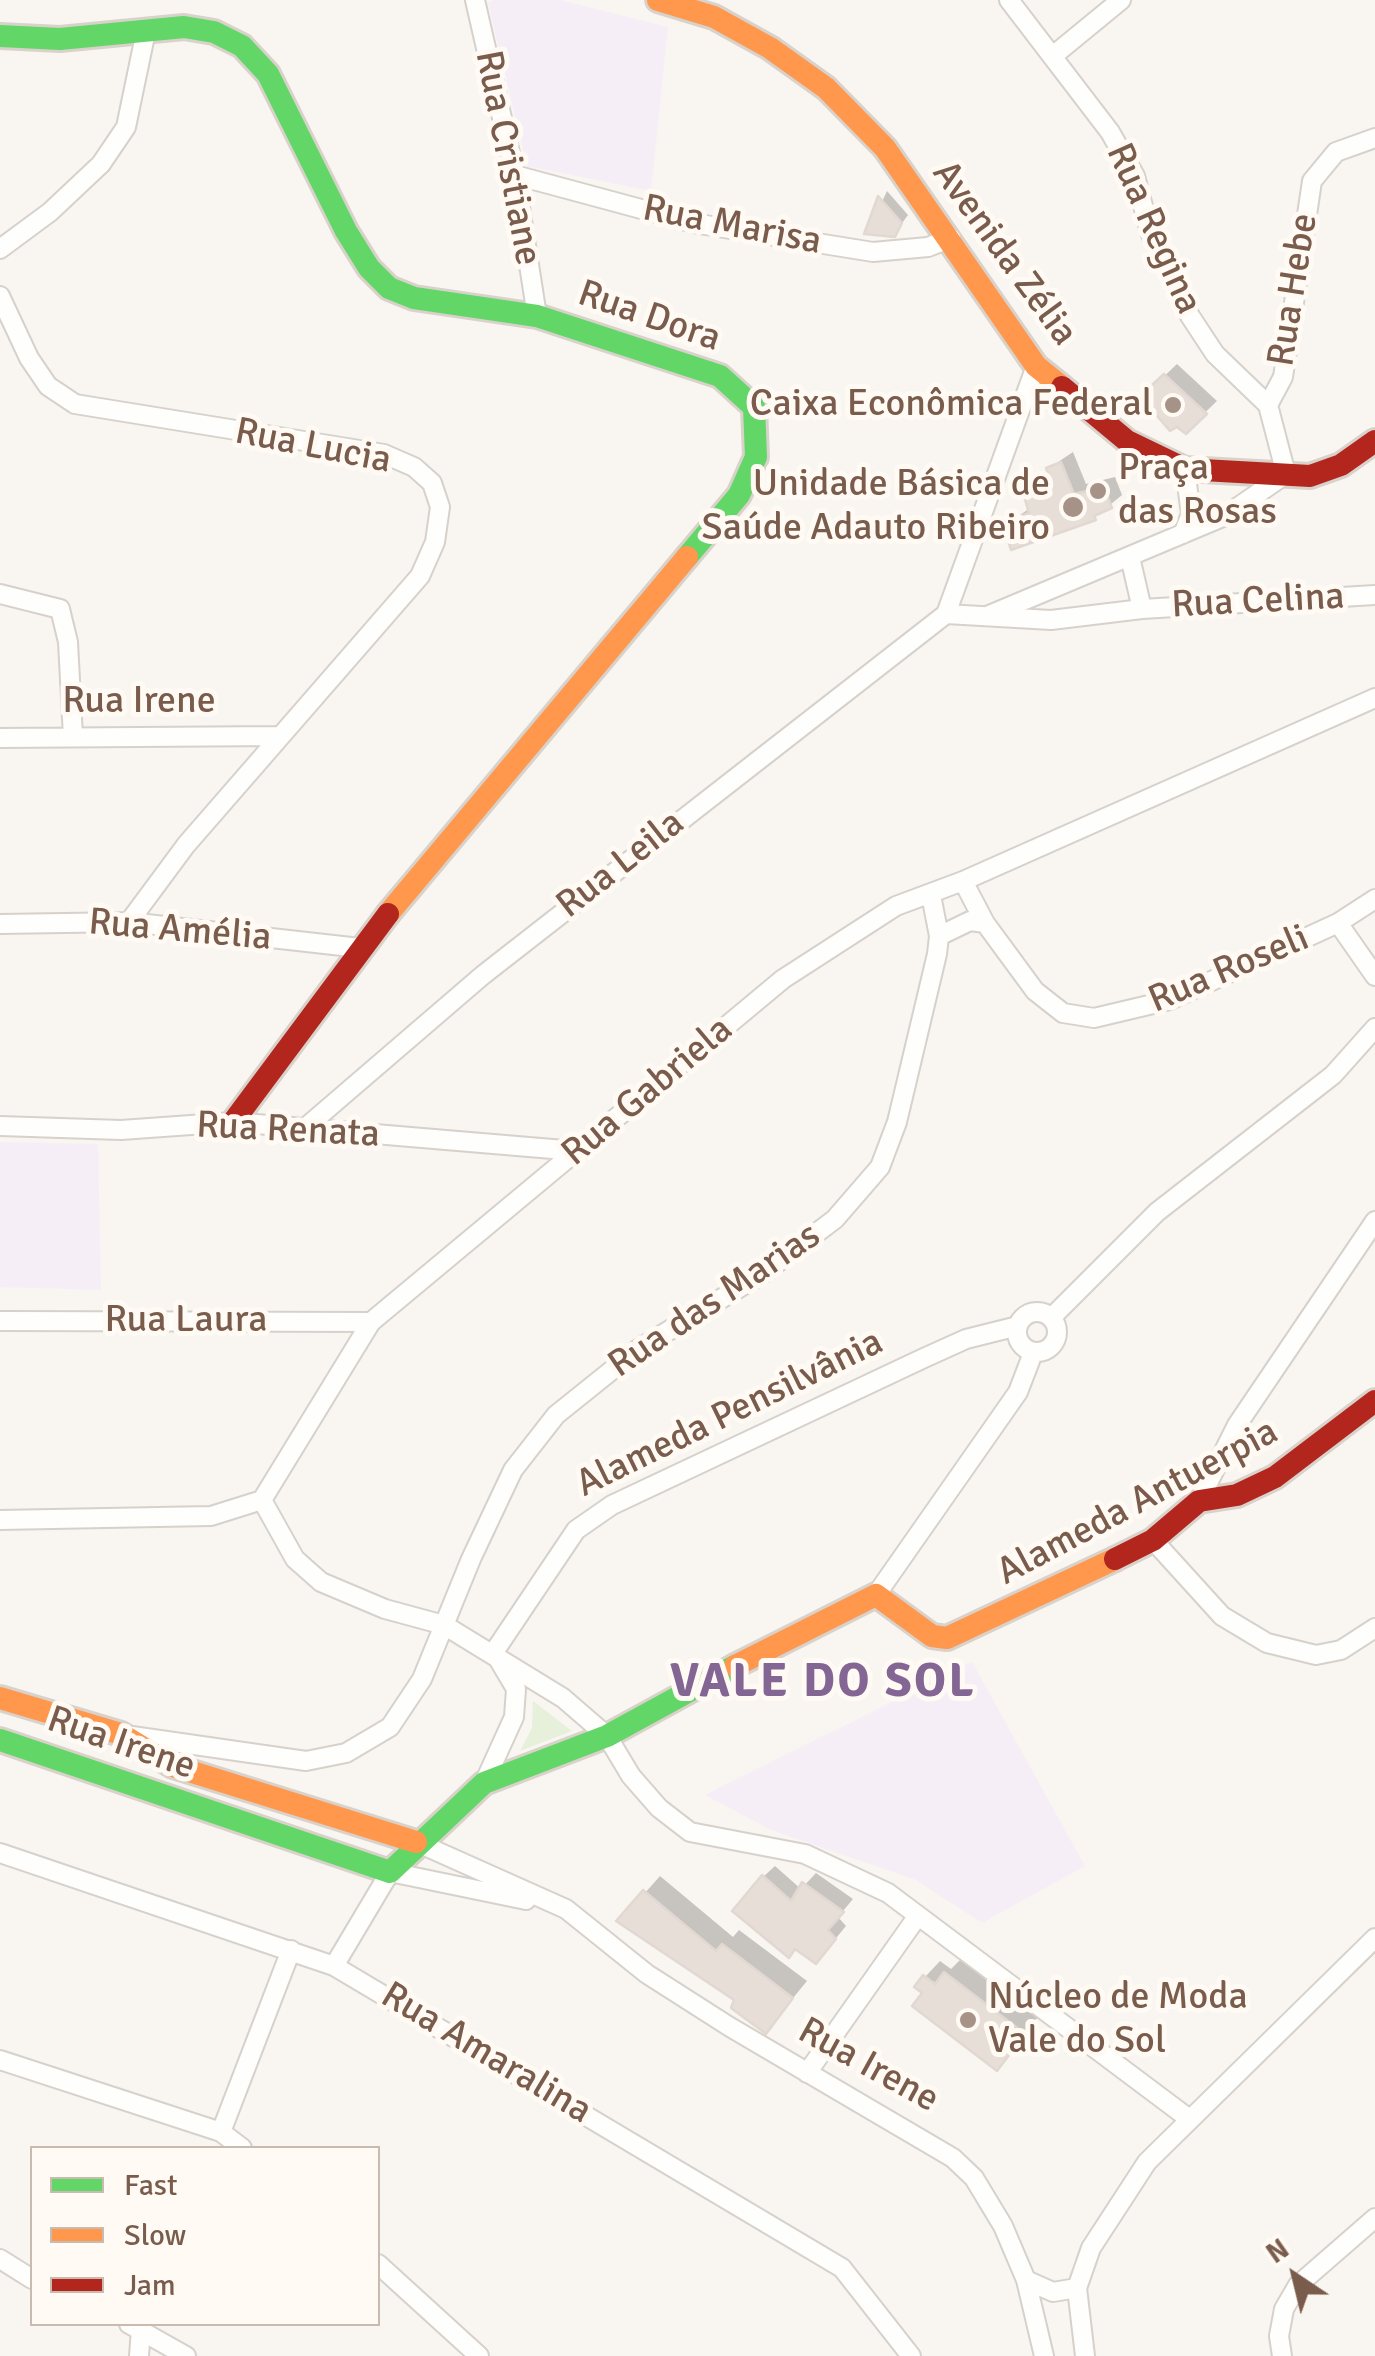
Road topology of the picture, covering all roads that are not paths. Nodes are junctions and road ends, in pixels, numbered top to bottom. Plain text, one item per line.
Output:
1 (475, 0) edge
2 (658, 0) edge
3 (1008, 0) edge
4 (1121, 0) edge
5 (146, 31) junction
6 (0, 36) edge
7 (1054, 56) junction
8 (1375, 138) edge
9 (515, 176) junction
10 (951, 238) junction
11 (0, 249) edge
12 (0, 296) edge
13 (537, 316) junction
14 (1036, 366) junction
15 (1268, 404) junction
16 (1375, 441) edge
17 (1185, 469) junction
18 (1286, 474) junction
19 (1183, 534) junction
20 (1130, 557) junction
21 (0, 594) edge
22 (1375, 595) edge
23 (1142, 609) junction
24 (946, 614) junction
25 (987, 616) junction
26 (1375, 698) edge
27 (279, 736) junction
28 (73, 737) junction
29 (0, 738) edge
30 (964, 882) junction
31 (931, 895) junction
32 (1375, 899) edge
33 (129, 922) junction
34 (1338, 923) junction
35 (0, 924) edge
36 (985, 924) junction
37 (939, 936) junction
38 (360, 948) junction
39 (1375, 976) edge
40 (1375, 1028) edge
41 (233, 1122) junction
42 (0, 1126) edge
43 (305, 1128) junction
44 (576, 1151) junction
45 (1375, 1221) edge
46 (1051, 1318) junction
47 (0, 1321) edge
48 (372, 1322) junction
49 (1018, 1326) junction
50 (1034, 1353) junction
51 (1375, 1401) edge
52 (262, 1500) junction
53 (1199, 1502) junction
54 (0, 1520) edge
55 (1153, 1540) junction
56 (876, 1595) junction
57 (444, 1625) junction
58 (1375, 1628) edge
59 (494, 1652) junction
60 (0, 1698) edge
61 (44, 1710) junction
62 (122, 1734) junction
63 (607, 1736) junction
64 (0, 1740) edge
65 (32, 1750) junction
66 (484, 1783) junction
67 (416, 1842) junction
68 (0, 1853) edge
69 (390, 1872) junction
70 (566, 1908) junction
71 (917, 1917) junction
72 (1375, 1938) edge
73 (290, 1950) junction
74 (334, 1966) junction
75 (0, 2060) edge
76 (807, 2073) junction
77 (1188, 2118) junction
78 (221, 2132) junction
79 (239, 2146) edge
80 (1375, 2218) edge
81 (0, 2260) edge
82 (380, 2266) edge
83 (30, 2278) edge
84 (1026, 2280) junction
85 (1076, 2288) junction
86 (135, 2326) edge
87 (139, 2356) edge
88 (186, 2356) edge
89 (479, 2356) edge
90 (912, 2356) edge
91 (1044, 2356) edge
92 (1085, 2356) edge
93 (1282, 2356) edge

1 - 9 street, Rua Cristiane
2 - 10 street, Avenida Zélia
3 - 7 street, Rua Regina
4 - 7 street
5 - 6 street, Rua Dora
5 - 11 street
5 - 13 street, Rua Dora
7 - 15 street, Rua Regina
8 - 15 street, Rua Hebe
9 - 10 street, Rua Marisa
9 - 13 street, Rua Cristiane
10 - 14 street, Avenida Zélia
12 - 27 street, Rua Lucia
13 - 38 street, Rua Dora
14 - 17 street, Avenida Zélia
14 - 24 street
15 - 18 street, Rua Hebe
16 - 18 street, Avenida Zélia
17 - 18 street, Avenida Zélia
17 - 19 street
18 - 19 street
19 - 20 street
20 - 23 street, Rua Celina
20 - 25 street
21 - 28 street
22 - 23 street, Rua Celina
23 - 25 street, Rua Celina
24 - 25 street, Rua Celina
24 - 43 street, Rua Leila
26 - 30 street, Rua Gabriela
27 - 28 street, Rua Irene
27 - 33 street, Rua Lucia
28 - 29 street, Rua Irene
30 - 31 street, Rua Gabriela
30 - 36 street, Rua Roseli
31 - 37 street, Rua das Marias
31 - 44 street, Rua Gabriela
32 - 34 street, Rua Roseli
33 - 35 street, Rua Amélia
33 - 38 street, Rua Amélia
34 - 36 street, Rua Roseli
34 - 39 street
36 - 37 street
37 - 57 street, Rua das Marias
38 - 41 street, Rua Dora
40 - 46 street
41 - 42 street, Rua Renata
41 - 43 street, Rua Renata
43 - 44 street, Rua Renata
44 - 48 street, Rua Gabriela
45 - 53 street
46 - 49 street
46 - 50 street
47 - 48 street, Rua Laura
48 - 52 street, Rua Gabriela
49 - 50 street
49 - 59 street, Alameda Pensilvânia
50 - 56 street
51 - 53 street, Alameda Antuerpia
52 - 54 street
52 - 57 street
53 - 55 street, Alameda Antuerpia
55 - 56 street, Alameda Antuerpia
55 - 58 street
56 - 63 street
57 - 59 street
57 - 62 street, Rua das Marias
59 - 63 street
59 - 66 street
60 - 61 street, Rua Irene
61 - 62 street, Rua Irene
61 - 65 street
62 - 67 street, Rua Irene
63 - 66 street
63 - 71 street
64 - 65 street, Rua Irene
65 - 69 street, Rua Irene
66 - 67 street
67 - 69 street
67 - 70 street, Rua Irene
68 - 73 street, Rua Amaralina
69 - 70 street, Rua Irene
69 - 74 street
70 - 76 street, Rua Irene
71 - 76 street
71 - 77 street
72 - 77 street
73 - 74 street, Rua Amaralina
73 - 78 street
74 - 90 street, Rua Amaralina
75 - 78 street
76 - 84 street, Rua Irene
77 - 85 street
78 - 79 street
80 - 93 street
81 - 83 street
82 - 89 street
84 - 85 street
84 - 91 street, Rua Irene
85 - 92 street
86 - 87 street
86 - 88 street

